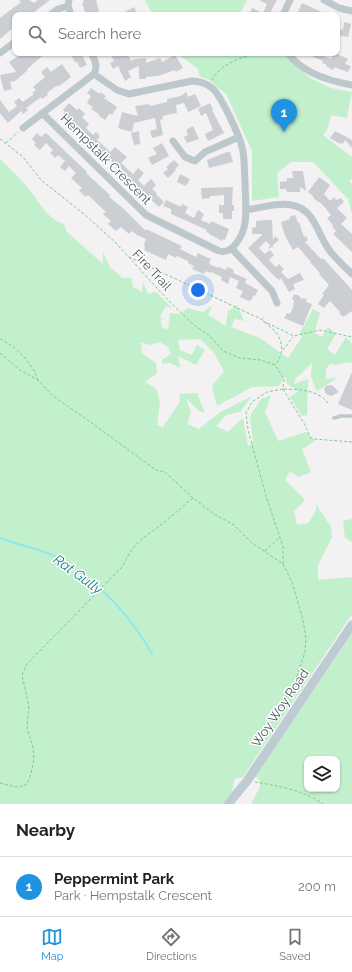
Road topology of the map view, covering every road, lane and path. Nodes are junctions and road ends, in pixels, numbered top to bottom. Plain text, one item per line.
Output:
1 (290, 0) edge
2 (324, 0) edge
3 (68, 3) edge
4 (352, 11) edge
5 (54, 12) edge
6 (284, 12) edge
7 (12, 44) edge
8 (0, 53) edge
9 (92, 56) edge
10 (247, 56) edge
11 (291, 56) edge
12 (94, 74) junction
13 (352, 85) edge
14 (208, 86) junction
15 (42, 113) junction
16 (23, 128) joint
17 (239, 137) junction
18 (0, 139) edge
19 (173, 141) dead end
20 (6, 143) junction
21 (246, 210) junction
22 (232, 249) junction
23 (128, 256) junction
24 (352, 274) edge
25 (277, 303) dead end
26 (264, 317) dead end
27 (263, 320) junction
28 (294, 336) junction
29 (352, 338) edge
30 (0, 339) edge
31 (282, 351) junction
32 (0, 353) edge
33 (275, 365) junction
34 (38, 380) junction
35 (283, 389) junction
36 (328, 403) dead end
37 (352, 416) edge
38 (334, 418) dead end
39 (352, 442) edge
40 (193, 498) junction
41 (280, 538) junction
42 (264, 551) junction
43 (283, 564) junction
44 (352, 625) edge
45 (282, 704) dead end
46 (247, 781) junction
47 (0, 783) edge
48 (228, 804) edge
49 (323, 804) edge

1 - 6 street
2 - 4 street
3 - 5 street
7 - 8 street
9 - 12 street
10 - 14 path
11 - 13 street
12 - 14 street
12 - 15 street
14 - 17 street
15 - 16 street
15 - 22 street, Hempstalk Crescent
16 - 20 path
17 - 19 street
17 - 21 street
18 - 20 path, Fire Trail
20 - 23 path, Fire Trail
21 - 22 street
21 - 24 street
22 - 25 street
23 - 27 path
23 - 33 path, Fire Trail
26 - 27 path
27 - 28 path
27 - 31 path
28 - 29 path
28 - 31 path
30 - 34 path
31 - 33 path
32 - 34 path
33 - 35 path
34 - 40 path
35 - 36 path
35 - 39 path
35 - 41 path
37 - 38 lane
40 - 42 path
40 - 47 path
41 - 42 path
41 - 43 path
42 - 43 path
43 - 45 path
44 - 46 main road, Woy Woy Road
46 - 48 main road, Woy Woy Road
46 - 49 path

